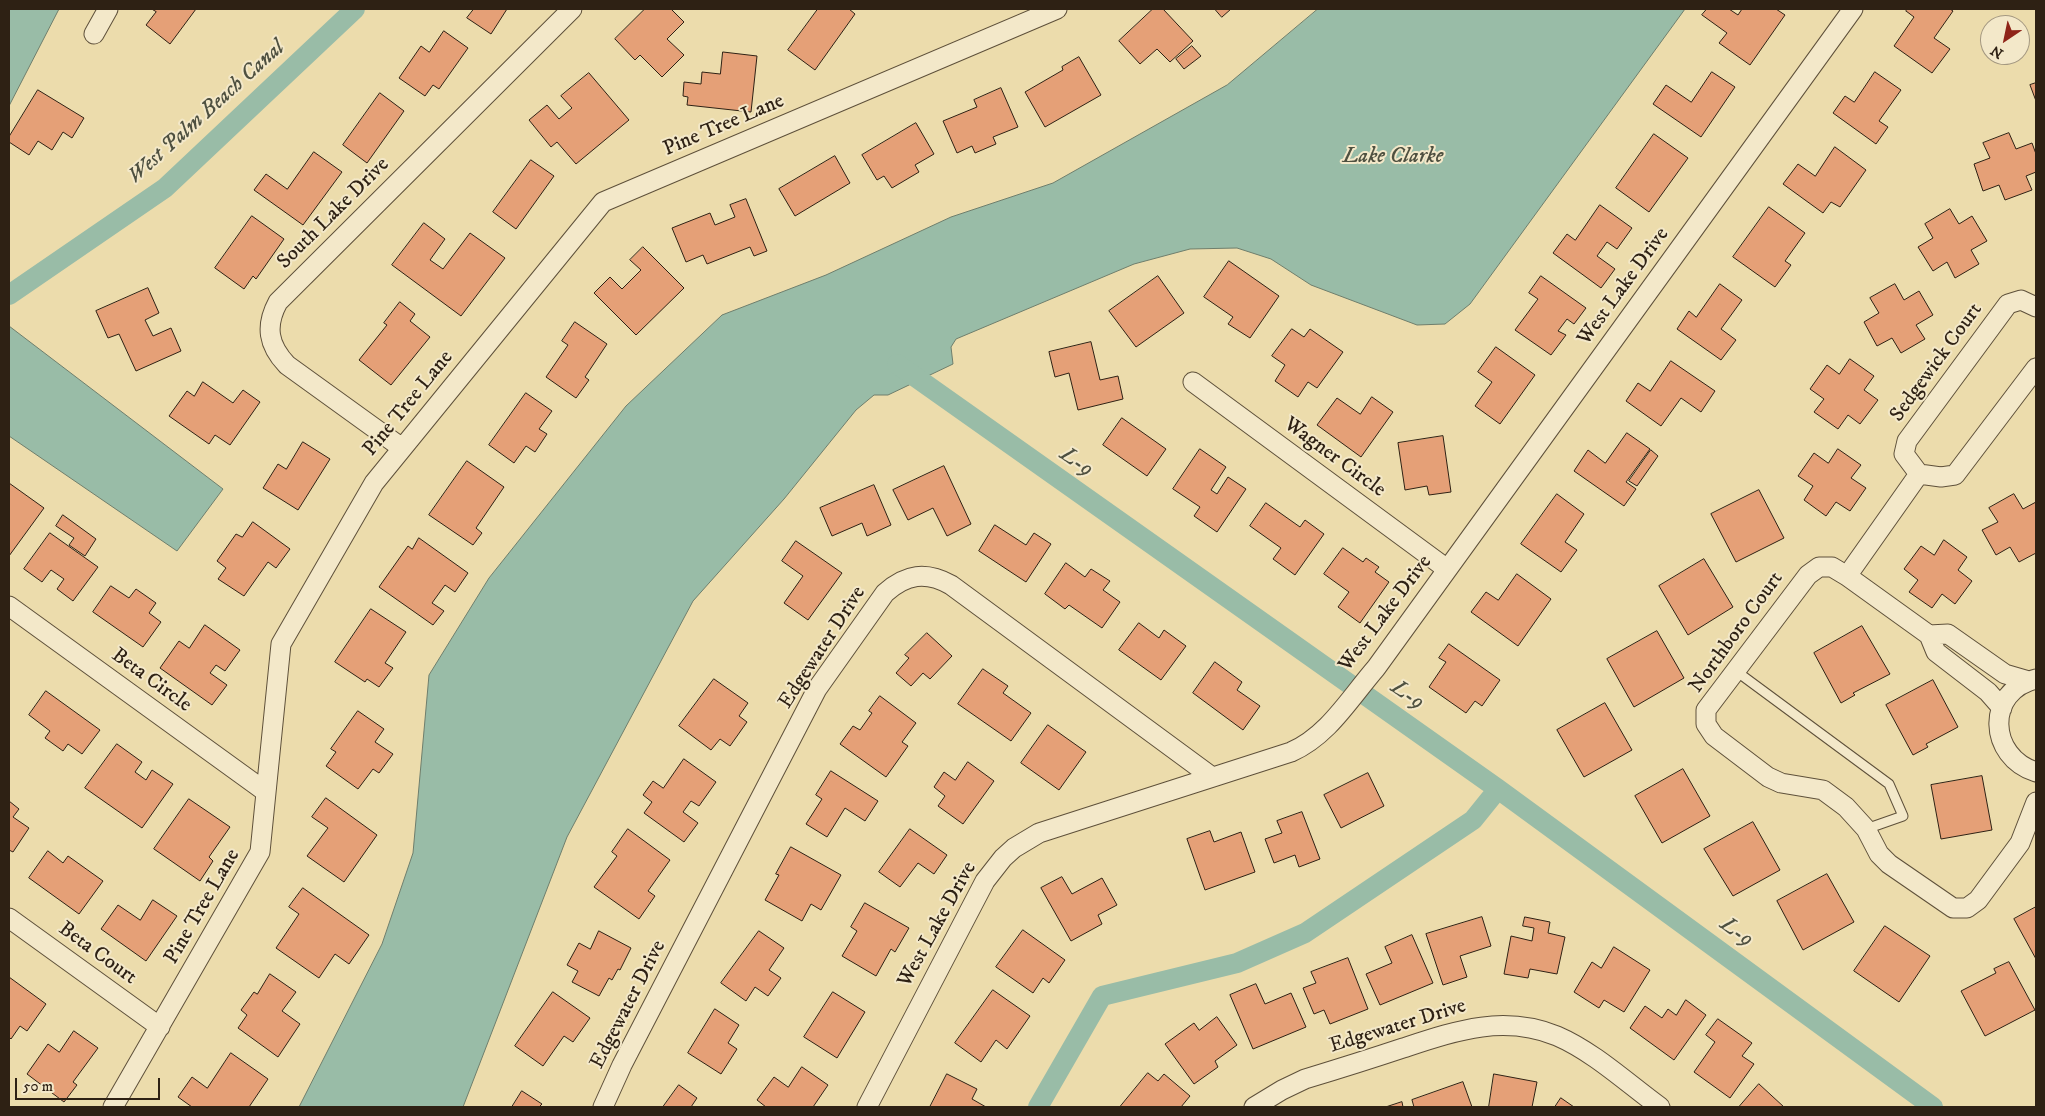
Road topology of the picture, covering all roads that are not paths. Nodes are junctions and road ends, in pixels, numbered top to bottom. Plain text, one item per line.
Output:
1 (108, 9) edge
2 (572, 9) edge
3 (1058, 9) edge
4 (1853, 9) edge
5 (94, 34) dead end
6 (2036, 307) edge
7 (2036, 368) edge
8 (1194, 382) dead end
9 (402, 448) junction
10 (1919, 474) junction
11 (1448, 569) junction
12 (1847, 576) junction
13 (9, 606) edge
14 (1929, 635) junction
15 (1736, 671) junction
16 (2033, 680) edge
17 (2002, 708) junction
18 (2036, 772) edge
19 (1212, 777) junction
20 (266, 792) junction
21 (2036, 802) edge
22 (1866, 829) junction
23 (9, 918) edge
24 (160, 1027) junction
25 (113, 1107) edge
26 (603, 1107) edge
27 (867, 1107) edge
28 (1254, 1107) edge
29 (1660, 1107) edge

1 - 5 street
2 - 9 street, South Lake Drive
3 - 9 street, Pine Tree Lane
4 - 11 street, West Lake Drive
6 - 10 street, Sedgewick Court
7 - 10 street
8 - 11 street, Wagner Circle
9 - 20 street, Pine Tree Lane
10 - 12 street
11 - 19 street, West Lake Drive
12 - 14 street, Northboro Court
12 - 15 street, Northboro Court
13 - 20 street, Beta Circle
14 - 16 street
14 - 17 street
15 - 22 street, Northboro Court
15 - 22 lane
16 - 17 street
17 - 18 street
19 - 26 street, Edgewater Drive
19 - 27 street, West Lake Drive
20 - 24 street, Pine Tree Lane
21 - 22 street, Northboro Court
23 - 24 street, Beta Court
24 - 25 street, Pine Tree Lane
28 - 29 street, Edgewater Drive

